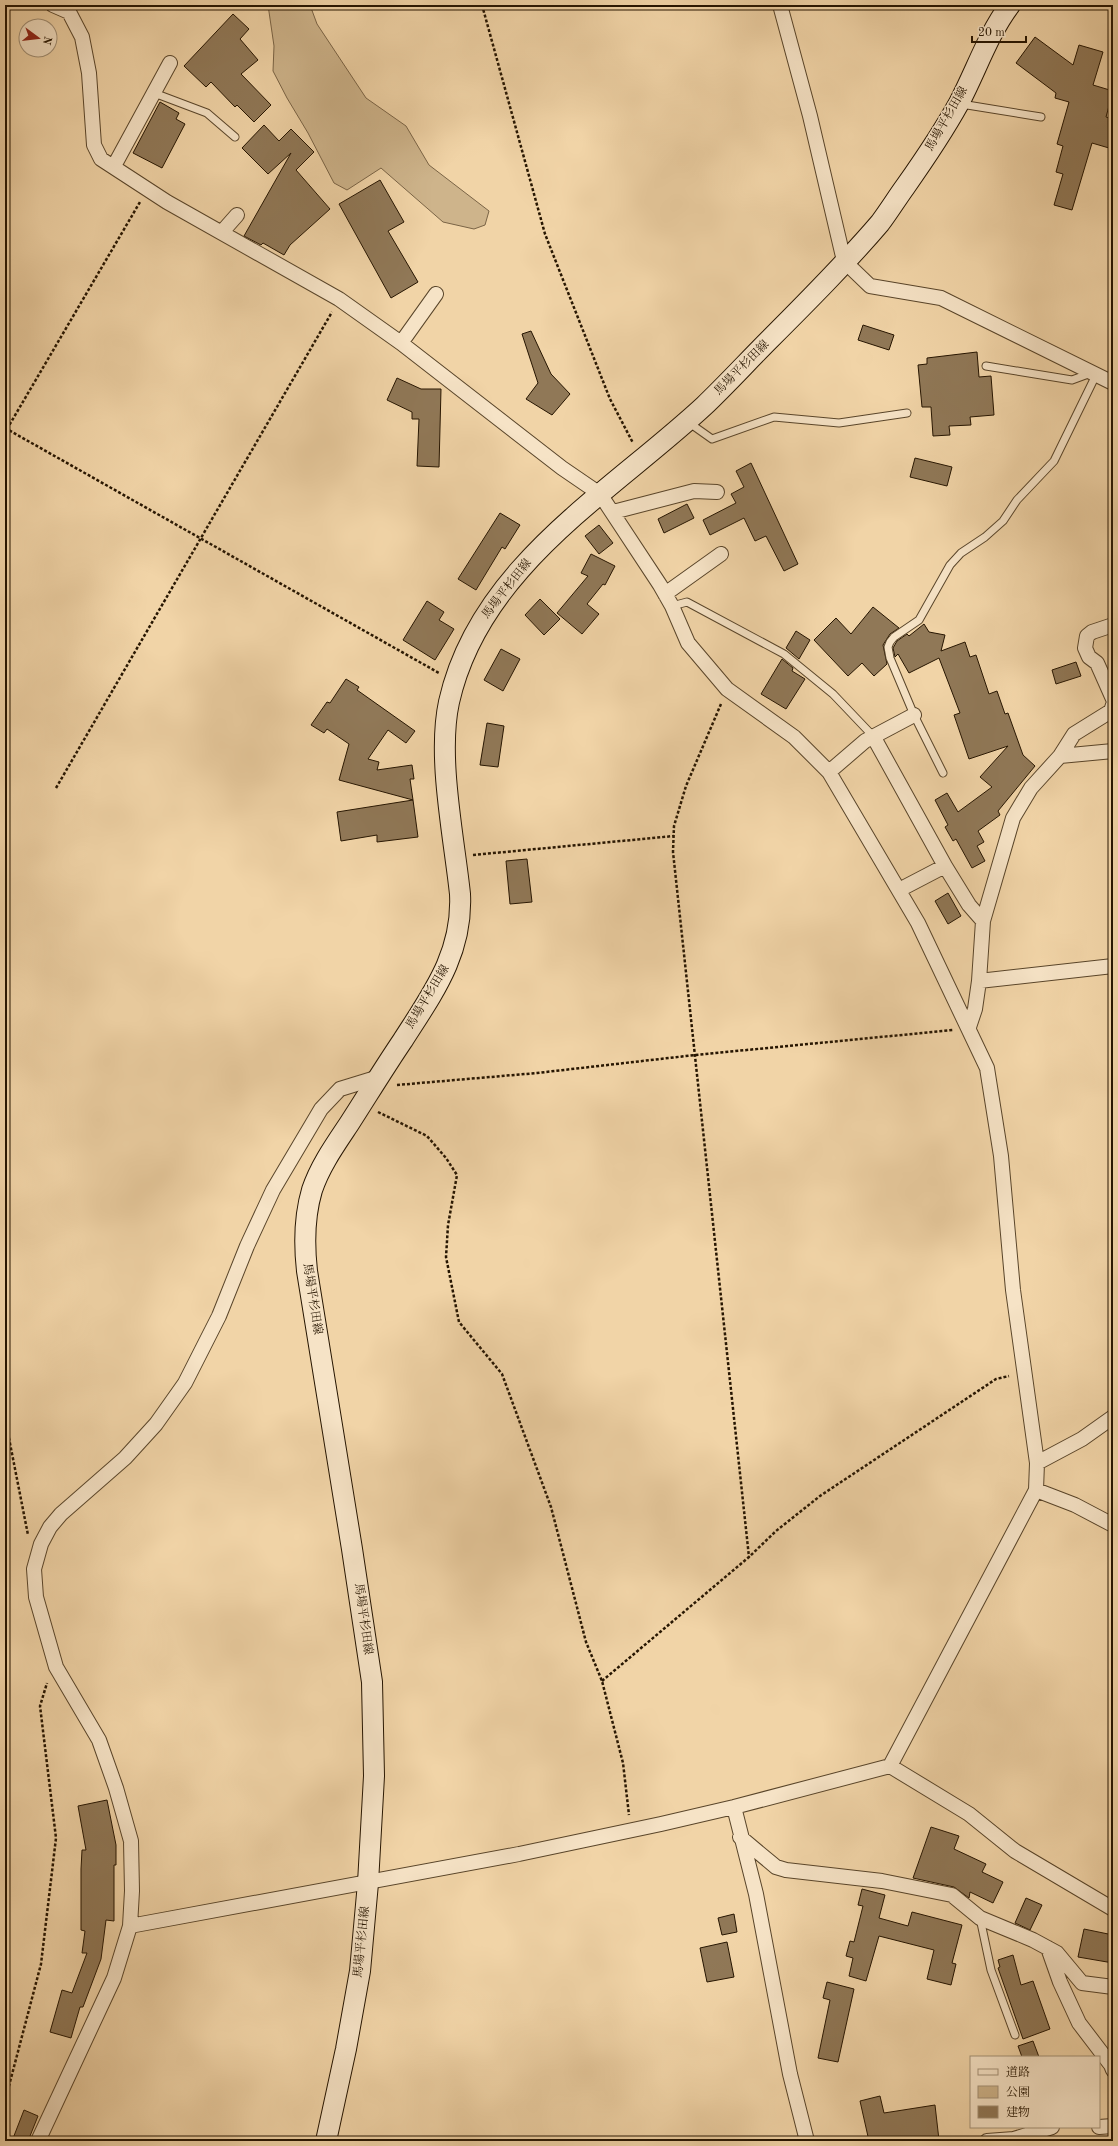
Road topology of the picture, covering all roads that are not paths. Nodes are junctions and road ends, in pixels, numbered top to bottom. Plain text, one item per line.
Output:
1 (53, 5) edge
2 (780, 5) edge
3 (1010, 5) edge
4 (170, 63) dead end
5 (154, 93) junction
6 (958, 103) junction
7 (1041, 116) dead end
8 (235, 137) dead end
9 (114, 166) junction
10 (237, 215) dead end
11 (222, 232) junction
12 (844, 261) junction
13 (436, 294) dead end
14 (401, 343) junction
15 (986, 366) dead end
16 (1093, 374) junction
17 (1113, 383) edge
18 (907, 413) dead end
19 (686, 421) junction
20 (716, 492) dead end
21 (600, 494) junction
22 (612, 512) junction
23 (721, 554) dead end
24 (669, 600) junction
25 (1113, 625) edge
26 (1113, 699) edge
27 (1113, 705) edge
28 (914, 716) junction
29 (873, 736) junction
30 (1113, 751) edge
31 (1060, 756) junction
32 (829, 772) junction
33 (943, 773) dead end
34 (946, 866) junction
35 (899, 890) junction
36 (983, 921) junction
37 (1113, 966) edge
38 (979, 981) junction
39 (969, 1027) junction
40 (379, 1076) junction
41 (1113, 1417) edge
42 (1037, 1463) junction
43 (1036, 1490) junction
44 (1113, 1525) edge
45 (890, 1766) junction
46 (734, 1807) junction
47 (740, 1837) junction
48 (368, 1883) junction
49 (1113, 1909) edge
50 (980, 1918) junction
51 (130, 1926) junction
52 (1048, 1948) junction
53 (1113, 1987) edge
54 (1015, 2036) dead end
55 (1113, 2070) edge
56 (1113, 2126) edge
57 (1100, 2127) edge
58 (1049, 2128) edge
59 (38, 2141) edge
60 (326, 2141) edge
61 (807, 2141) edge
62 (987, 2141) edge

1 - 9 street
2 - 12 street
3 - 6 main road, 馬場平杉田線
4 - 5 street
5 - 8 lane
5 - 9 street
6 - 7 lane
6 - 12 main road, 馬場平杉田線
9 - 11 street
10 - 11 street
11 - 14 street
12 - 16 street
12 - 19 main road, 馬場平杉田線
13 - 14 street
14 - 21 street
15 - 16 lane
16 - 17 street
16 - 28 lane
18 - 19 lane
19 - 21 main road, 馬場平杉田線
20 - 22 street
21 - 22 street
21 - 40 main road, 馬場平杉田線
22 - 24 street
23 - 24 street
24 - 29 lane
24 - 32 street
25 - 26 street
27 - 31 street
28 - 29 street
28 - 33 lane
29 - 32 street
29 - 34 street
30 - 31 street
31 - 36 street
32 - 35 street
34 - 35 street
34 - 36 street
35 - 39 street
36 - 38 street
37 - 38 street
38 - 39 street
39 - 42 street
40 - 48 main road, 馬場平杉田線
40 - 51 street
41 - 42 street
42 - 43 street
43 - 44 street
43 - 45 street
45 - 46 street
45 - 49 street
46 - 47 street
46 - 48 street
47 - 50 street
47 - 61 street
48 - 51 street
48 - 60 main road, 馬場平杉田線
50 - 52 street
50 - 54 lane
51 - 59 street
52 - 53 street
52 - 55 street
56 - 57 street
58 - 62 street

